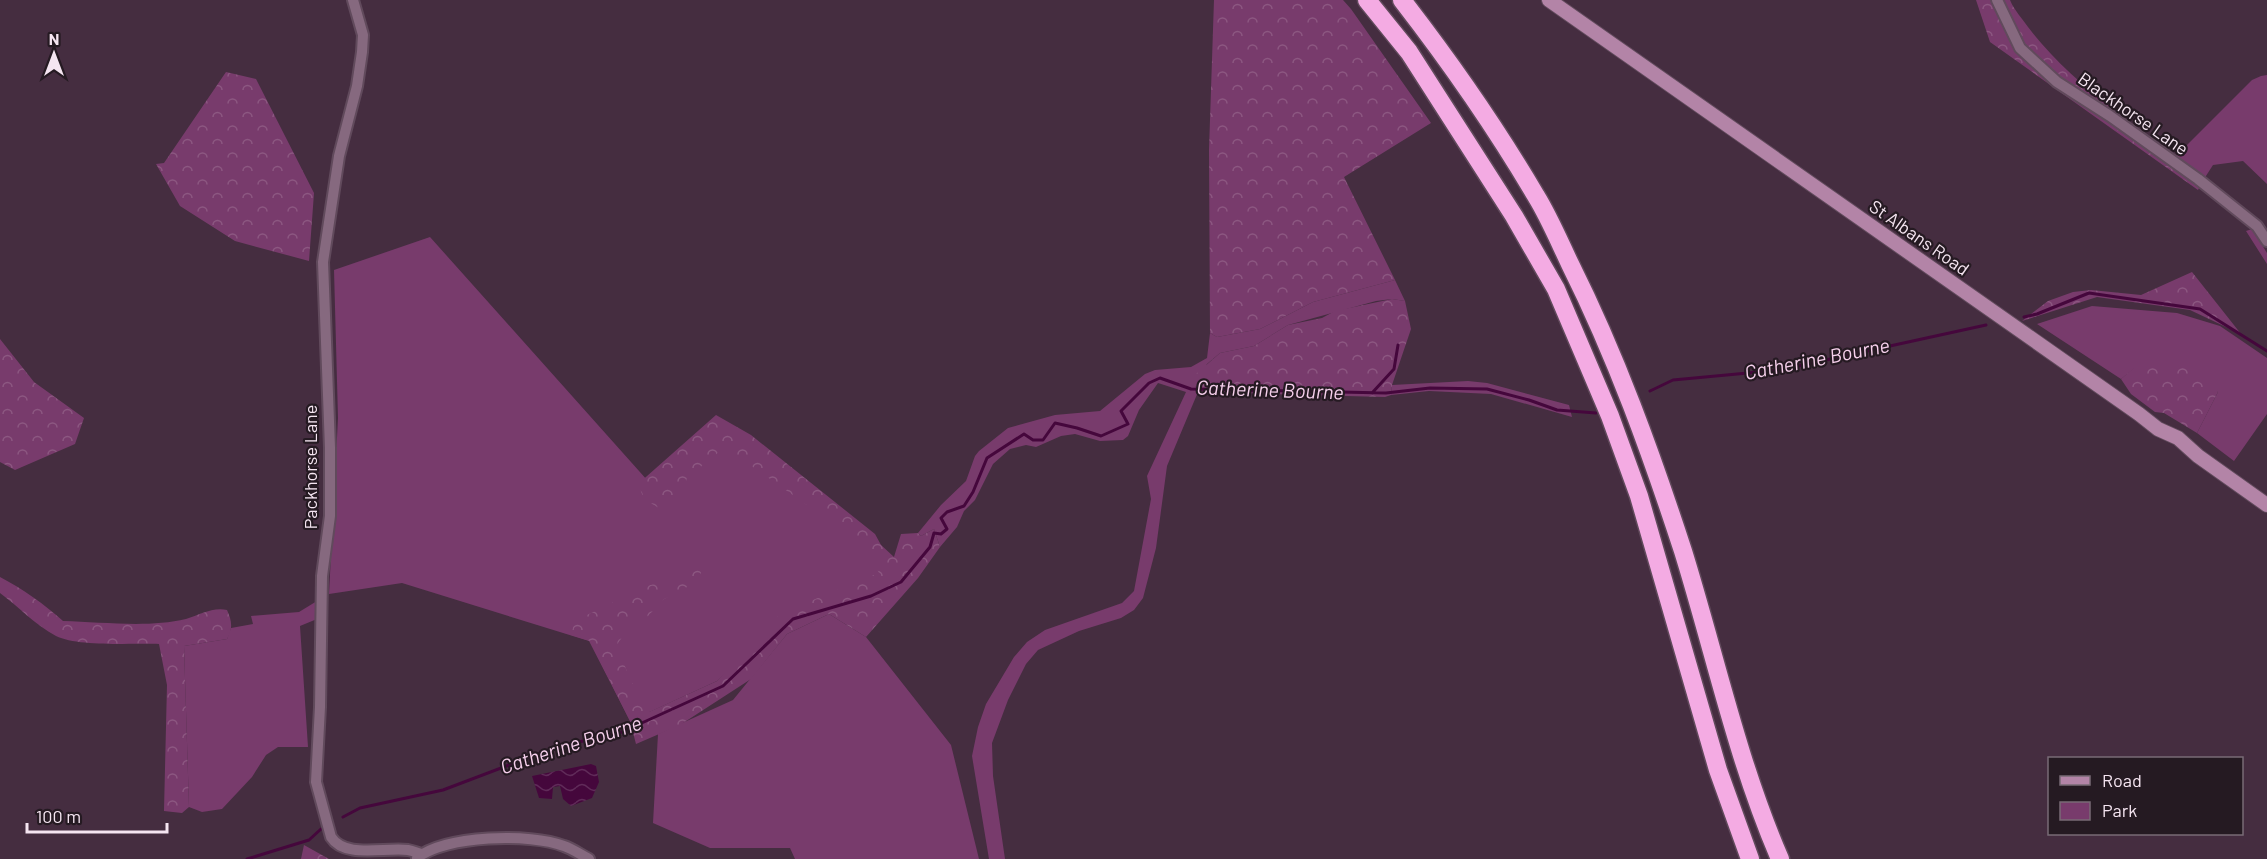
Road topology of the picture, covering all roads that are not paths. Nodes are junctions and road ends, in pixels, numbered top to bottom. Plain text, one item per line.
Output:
1 (353, 0) edge
2 (1368, 0) edge
3 (1402, 0) edge
4 (1549, 0) edge
5 (1997, 0) edge
6 (2267, 241) edge
7 (2267, 505) edge
8 (419, 857) edge
9 (589, 859) edge
10 (1750, 859) edge
11 (1780, 859) edge

1 - 8 street, Packhorse Lane
2 - 10 highway
3 - 11 highway
4 - 7 main road, St Albans Road
5 - 6 street, Blackhorse Lane
8 - 9 street

